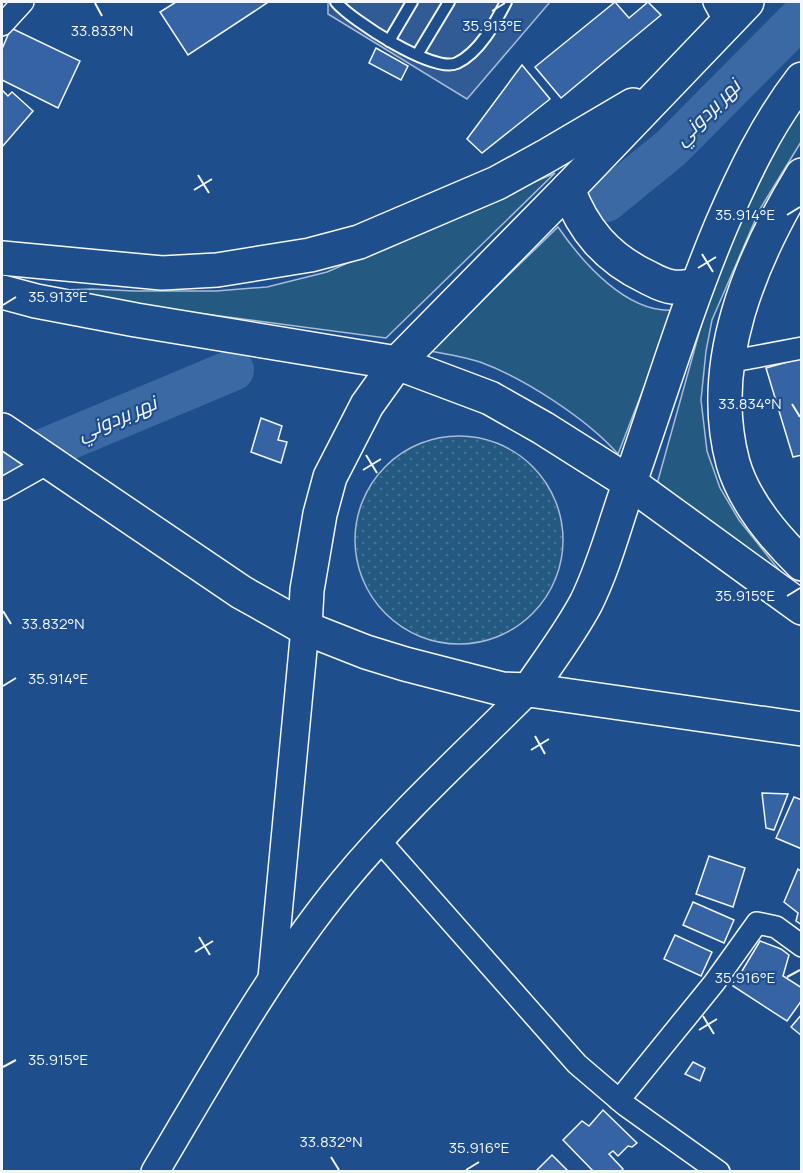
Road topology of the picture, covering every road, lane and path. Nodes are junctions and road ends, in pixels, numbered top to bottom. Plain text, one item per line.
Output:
1 (23, 2) edge
2 (336, 2) edge
3 (412, 2) edge
4 (449, 2) edge
5 (506, 2) edge
6 (729, 9) edge
7 (2, 25) edge
8 (389, 41) junction
9 (417, 55) junction
10 (691, 59) junction
11 (801, 79) edge
12 (568, 189) junction
13 (796, 194) edge
14 (2, 258) edge
15 (696, 286) junction
16 (2, 292) edge
17 (801, 348) edge
18 (728, 362) junction
19 (397, 363) junction
20 (2, 430) edge
21 (50, 462) junction
22 (630, 483) junction
23 (2, 489) edge
24 (801, 564) edge
25 (801, 608) edge
26 (305, 628) junction
27 (529, 690) junction
28 (801, 729) edge
29 (379, 840) junction
30 (801, 946) edge
31 (272, 979) junction
32 (619, 1100) junction
33 (155, 1172) edge
34 (719, 1172) edge

1 - 7 street
2 - 8 lane
3 - 8 lane
4 - 9 lane
5 - 9 lane
6 - 10 highway
8 - 9 lane
10 - 12 highway
10 - 14 highway
11 - 15 highway
12 - 15 highway
12 - 19 highway
13 - 18 highway
15 - 22 highway
16 - 19 highway
17 - 18 street
18 - 24 highway
19 - 22 highway
19 - 26 highway
20 - 21 highway
21 - 23 street
21 - 26 highway
22 - 25 highway
22 - 27 highway
26 - 27 highway
26 - 31 street
27 - 28 highway
27 - 29 street
29 - 31 street
29 - 32 street
30 - 32 street
31 - 33 street
32 - 34 street

